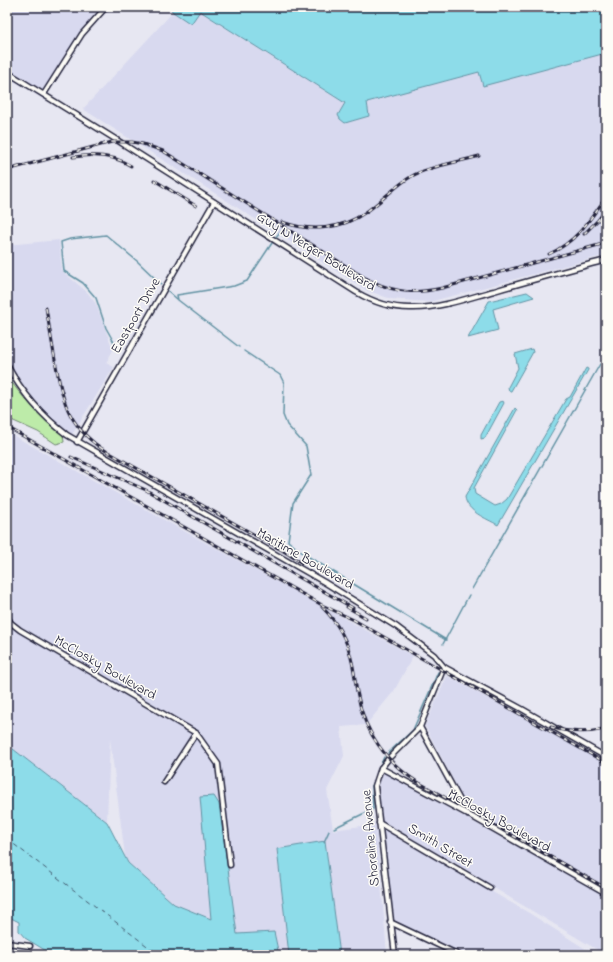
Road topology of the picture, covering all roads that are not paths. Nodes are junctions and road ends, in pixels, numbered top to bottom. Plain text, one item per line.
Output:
1 (106, 7) edge
2 (7, 72) edge
3 (44, 94) junction
4 (214, 202) junction
5 (606, 260) edge
6 (7, 365) edge
7 (77, 442) junction
8 (7, 617) edge
9 (444, 667) junction
10 (420, 727) junction
11 (196, 733) junction
12 (606, 757) edge
13 (382, 768) junction
14 (164, 782) dead end
15 (468, 816) junction
16 (379, 823) junction
17 (230, 865) dead end
18 (490, 888) dead end
19 (606, 893) edge
20 (390, 922) junction
21 (7, 943) edge
22 (30, 946) dead end
23 (394, 955) edge
24 (459, 955) edge

1 - 3 street
2 - 3 street, Guy N Verger Boulevard
3 - 4 street, Guy N Verger Boulevard
4 - 5 street, Guy N Verger Boulevard
4 - 7 street, Eastport Drive
6 - 7 street, Maritime Boulevard
7 - 9 street, Maritime Boulevard
8 - 11 street, McClosky Boulevard
9 - 10 street, Shoreline Avenue
9 - 12 street, Maritime Boulevard
10 - 13 street, Shoreline Avenue
10 - 15 street
11 - 14 street
11 - 17 street, McClosky Boulevard
13 - 15 street, McClosky Boulevard
13 - 16 street, Shoreline Avenue
15 - 19 street, McClosky Boulevard
16 - 18 street, Smith Street
16 - 20 street, Shoreline Avenue
20 - 23 street, Shoreline Avenue
20 - 24 street
21 - 22 street

